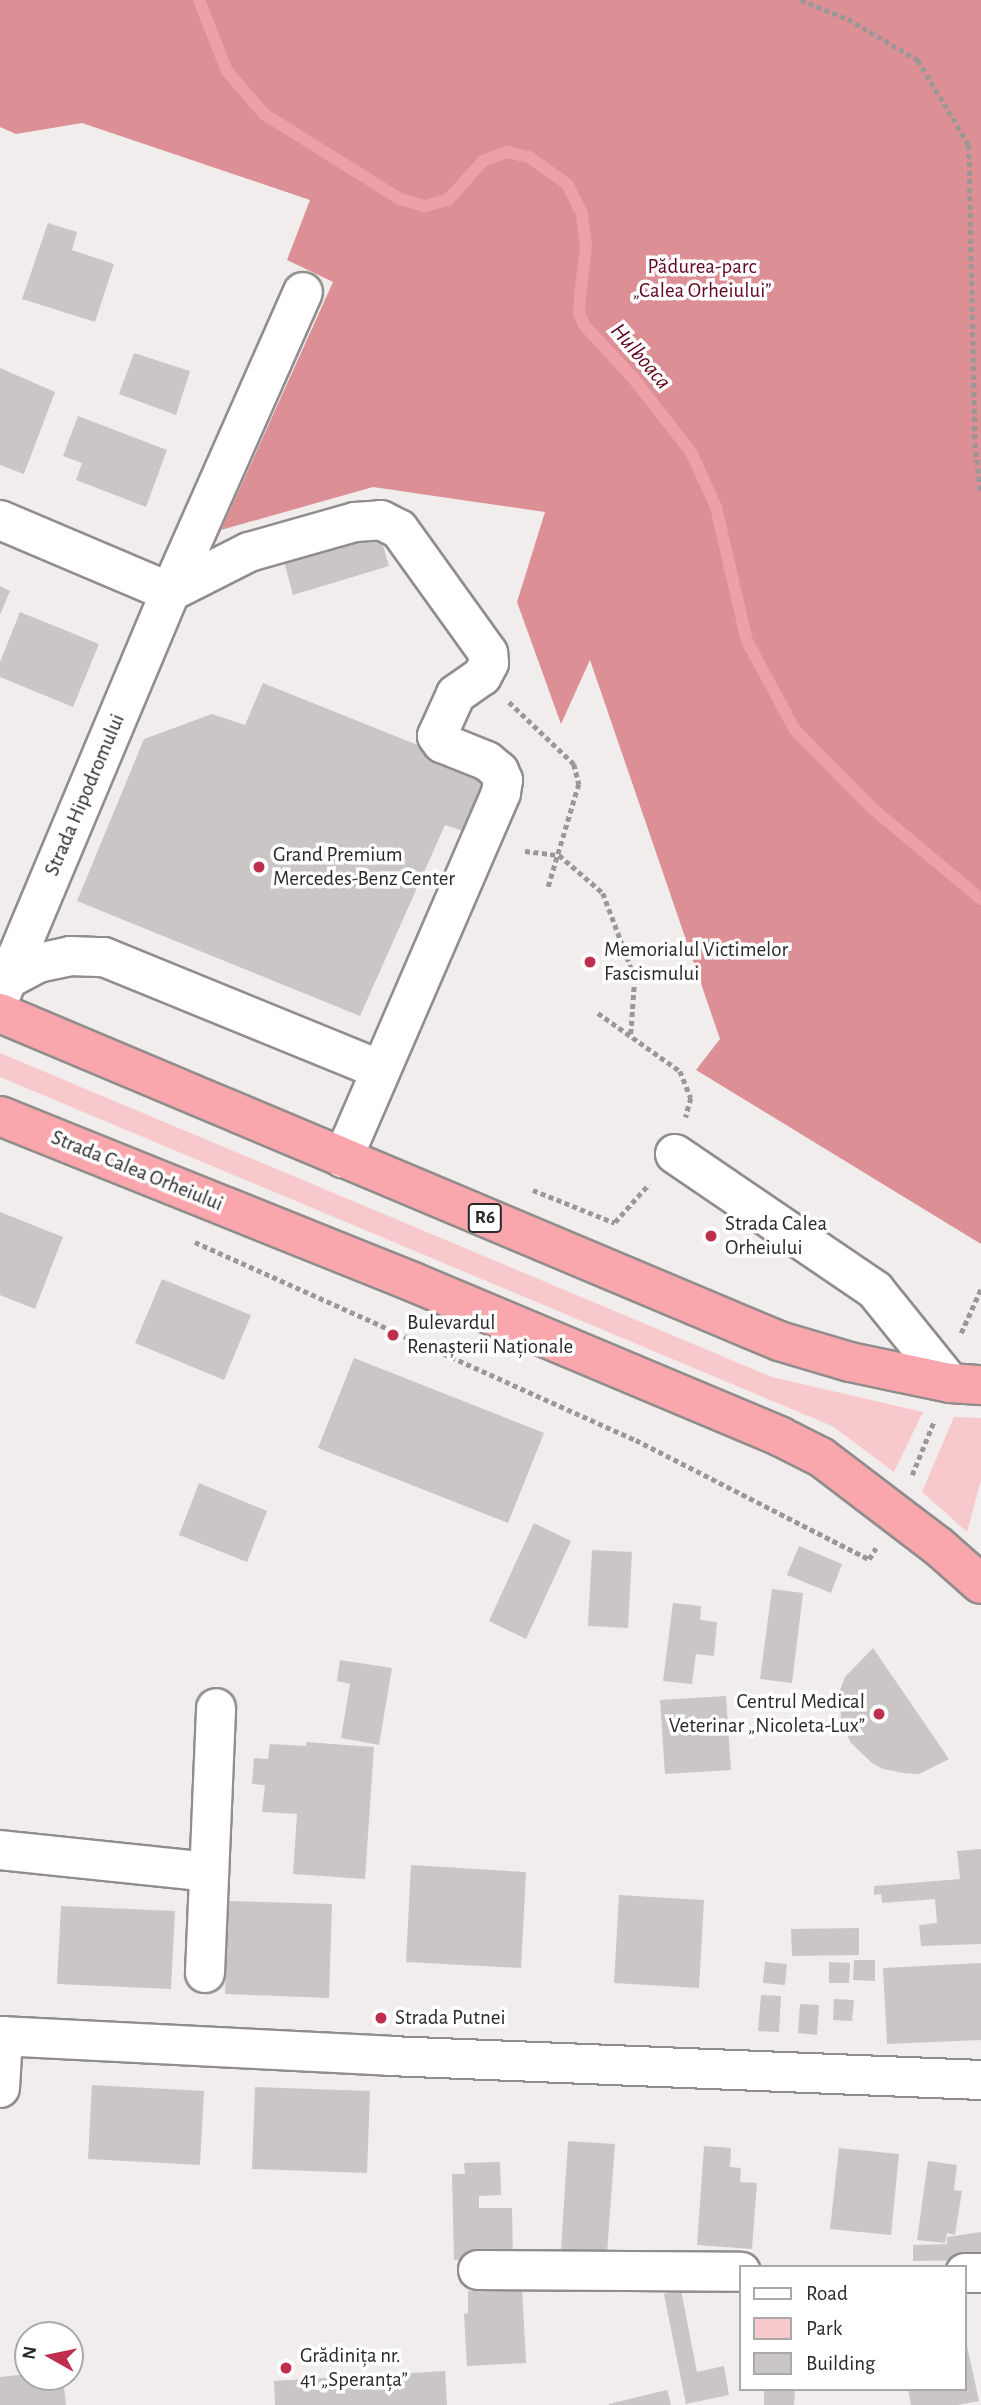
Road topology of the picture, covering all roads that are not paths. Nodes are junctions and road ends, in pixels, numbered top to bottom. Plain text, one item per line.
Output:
1 (303, 292) dead end
2 (0, 520) edge
3 (170, 592) junction
4 (3, 996) edge
5 (381, 1070) junction
6 (0, 1116) edge
7 (675, 1154) road end
8 (342, 1158) junction
9 (965, 1384) edge
10 (981, 1584) edge
11 (216, 1708) dead end
12 (0, 1850) edge
13 (209, 1872) junction
14 (205, 1973) dead end
15 (2, 2036) edge
16 (981, 2080) edge
17 (0, 2088) edge
18 (478, 2270) dead end
19 (740, 2272) edge

1 - 3 street, Strada Hipodromului
2 - 3 street
3 - 4 street, Strada Hipodromului
3 - 5 street
4 - 5 street
4 - 8 highway, R6
5 - 8 street
6 - 10 highway, Strada Calea Orheiului
7 - 9 street
8 - 9 highway, R6
11 - 13 street
12 - 13 street
13 - 14 street
15 - 16 street
15 - 17 street
18 - 19 street

